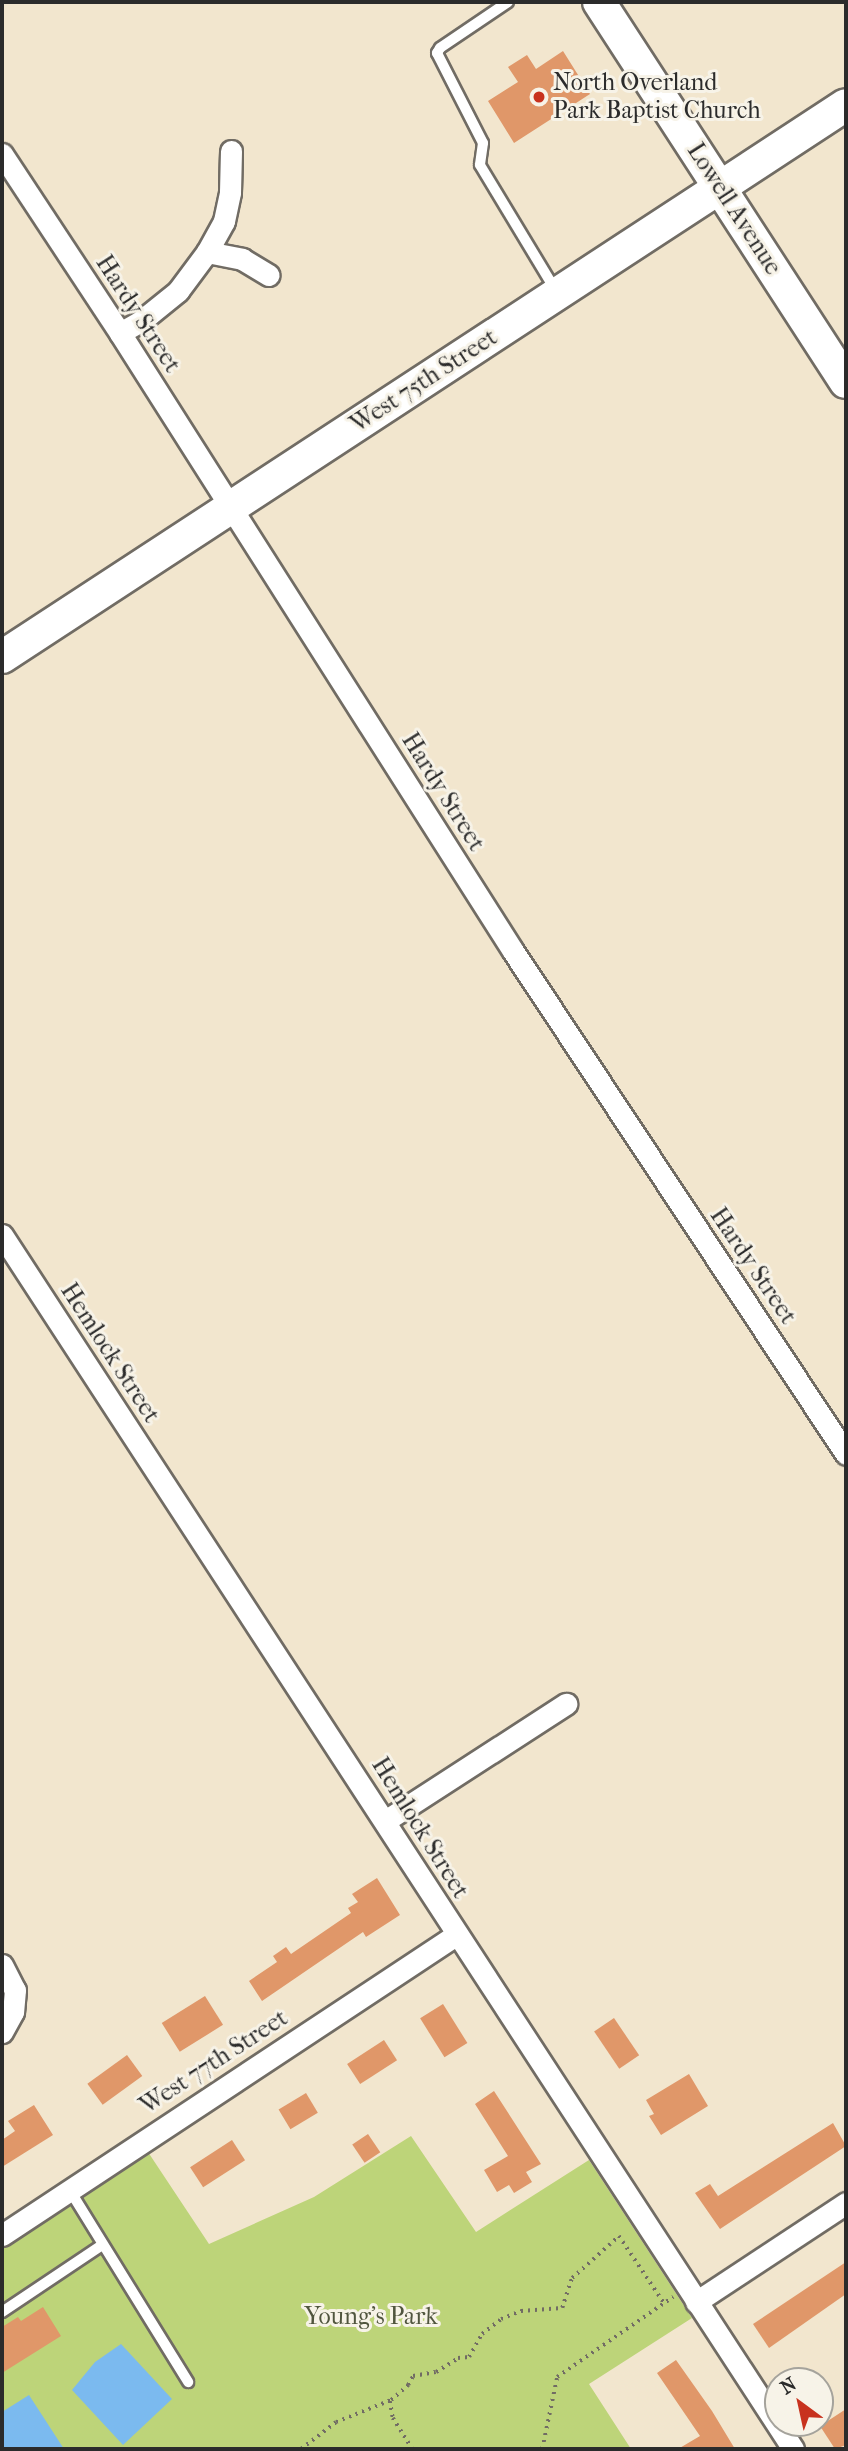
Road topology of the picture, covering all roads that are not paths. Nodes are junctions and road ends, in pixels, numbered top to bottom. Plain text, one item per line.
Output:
1 (508, 2) edge
2 (599, 2) edge
3 (846, 105) edge
4 (231, 151) dead end
5 (2, 154) edge
6 (720, 188) junction
7 (207, 252) junction
8 (269, 275) dead end
9 (558, 293) junction
10 (120, 333) junction
11 (846, 382) edge
12 (231, 507) junction
13 (2, 657) edge
14 (2, 1235) edge
15 (846, 1454) edge
16 (566, 1704) dead end
17 (385, 1821) junction
18 (456, 1935) junction
19 (2, 1965) edge
20 (2, 2032) edge
21 (69, 2189) junction
22 (846, 2203) edge
23 (2, 2235) edge
24 (102, 2245) junction
25 (696, 2301) junction
26 (2, 2312) edge
27 (188, 2382) dead end
28 (793, 2449) edge

1 - 9 lane
2 - 6 main road, Lowell Avenue
3 - 6 main road, West 75th Street
4 - 7 street
5 - 10 street, Hardy Street
6 - 9 main road, West 75th Street
6 - 11 main road, Lowell Avenue
7 - 8 street
7 - 10 street
9 - 12 main road, West 75th Street
10 - 12 street, Hardy Street
12 - 13 main road, West 75th Street
12 - 15 street, Hardy Street
14 - 17 street, Hemlock Street
16 - 17 street
17 - 18 street, Hemlock Street
18 - 21 street, West 77th Street
18 - 25 street, Hemlock Street
19 - 20 street
21 - 23 street, West 77th Street
21 - 24 lane
22 - 25 street
24 - 26 lane
24 - 27 lane
25 - 28 street, Hemlock Street

